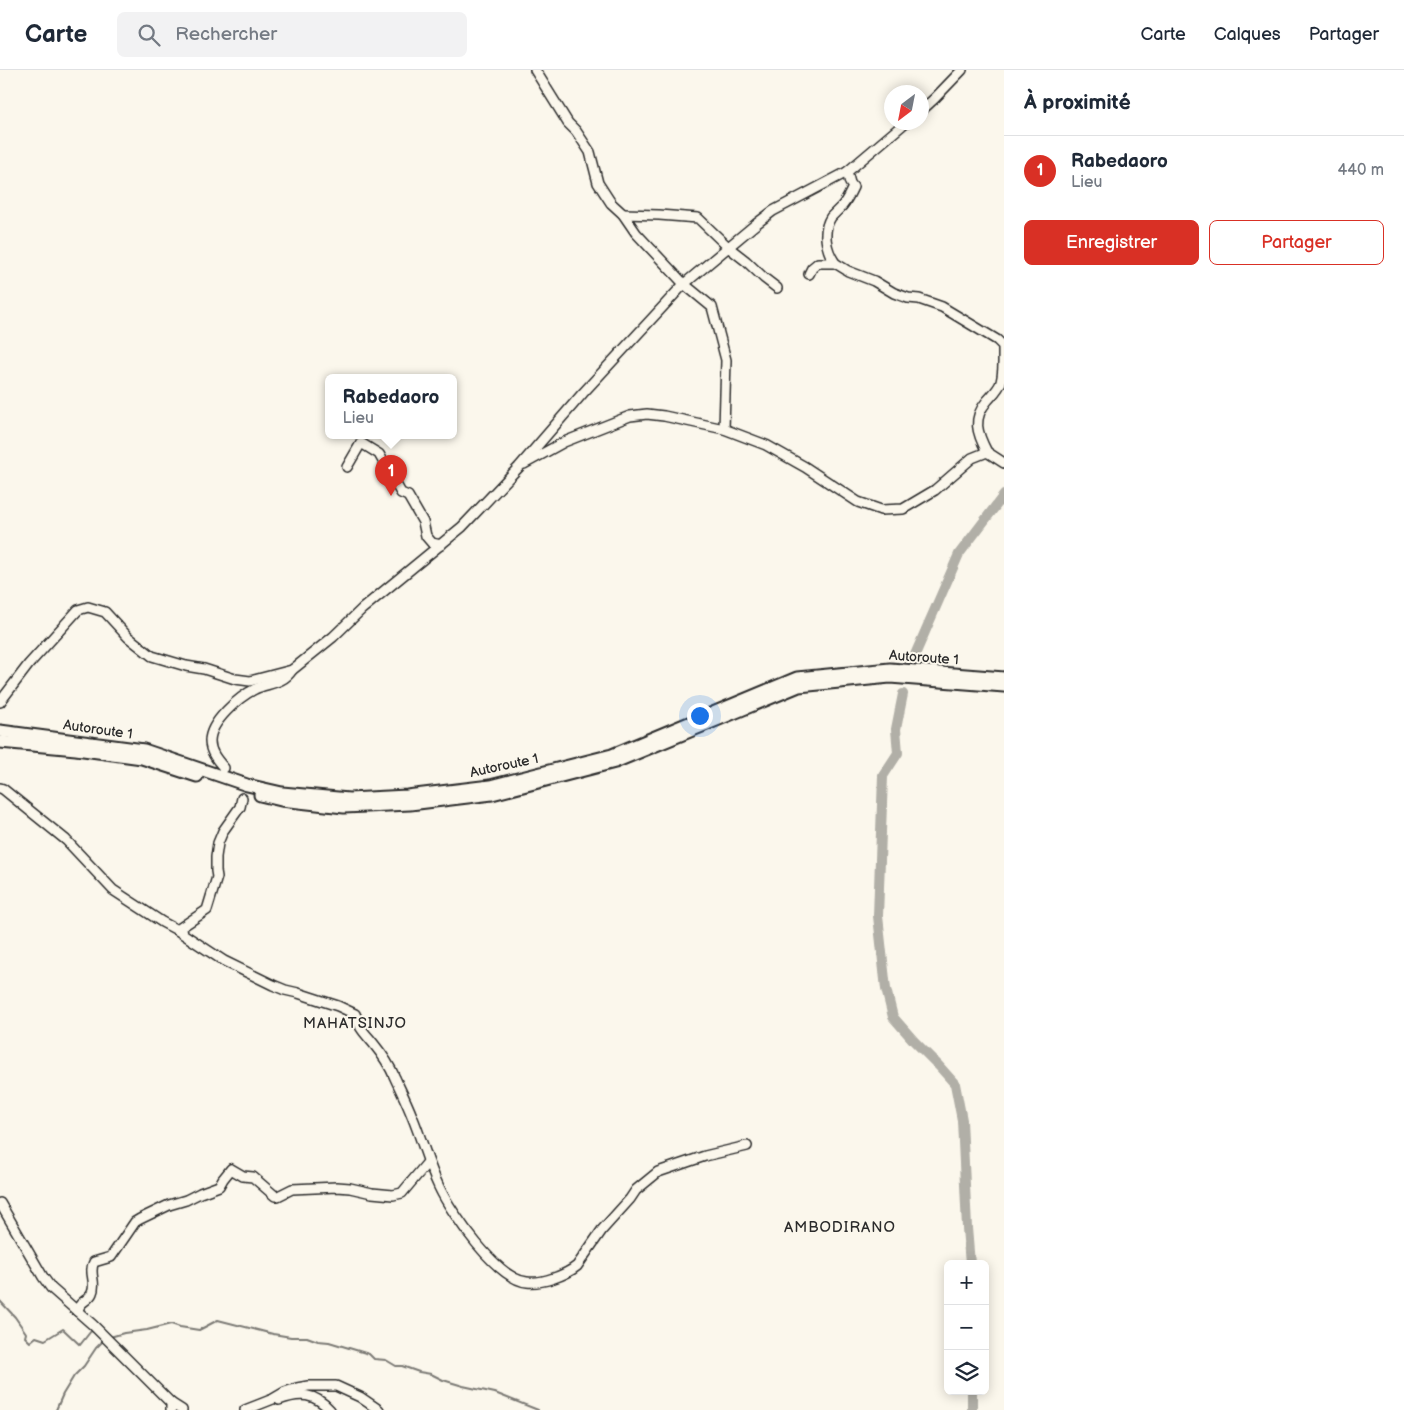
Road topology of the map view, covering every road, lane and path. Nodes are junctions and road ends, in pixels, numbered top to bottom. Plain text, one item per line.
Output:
1 (535, 70) edge
2 (962, 70) edge
3 (929, 104) edge
4 (897, 130) edge
5 (847, 172) junction
6 (623, 214) junction
7 (728, 248) junction
8 (835, 263) junction
9 (810, 274) dead end
10 (684, 284) junction
11 (777, 288) dead end
12 (724, 428) junction
13 (987, 452) junction
14 (1004, 463) edge
15 (347, 467) dead end
16 (519, 467) junction
17 (441, 545) junction
18 (292, 670) junction
19 (1004, 678) edge
20 (1004, 686) edge
21 (0, 702) edge
22 (0, 731) edge
23 (0, 742) edge
24 (224, 768) dead end
25 (0, 788) edge
26 (242, 798) dead end
27 (177, 930) junction
28 (747, 1146) dead end
29 (428, 1162) junction
30 (0, 1203) edge
31 (77, 1311) junction
32 (262, 1404) junction
33 (171, 1407) edge
34 (182, 1410) edge
35 (245, 1410) edge
36 (330, 1410) edge
37 (379, 1410) edge

1 - 6 street
2 - 3 street
4 - 5 street
5 - 7 street
5 - 8 street
6 - 7 street
6 - 10 street
7 - 10 street
7 - 11 street
8 - 9 street
8 - 13 street
10 - 12 street
10 - 16 street
12 - 13 street
12 - 16 street
13 - 14 street
15 - 17 street
16 - 17 street
17 - 18 street
18 - 21 street
18 - 24 street
19 - 22 main road, Autoroute 1
20 - 23 main road, Autoroute 1
25 - 27 street
26 - 27 street
27 - 29 street
28 - 29 street
29 - 31 street
30 - 31 street
31 - 33 street
32 - 35 street
32 - 36 street
32 - 37 street
33 - 34 street

